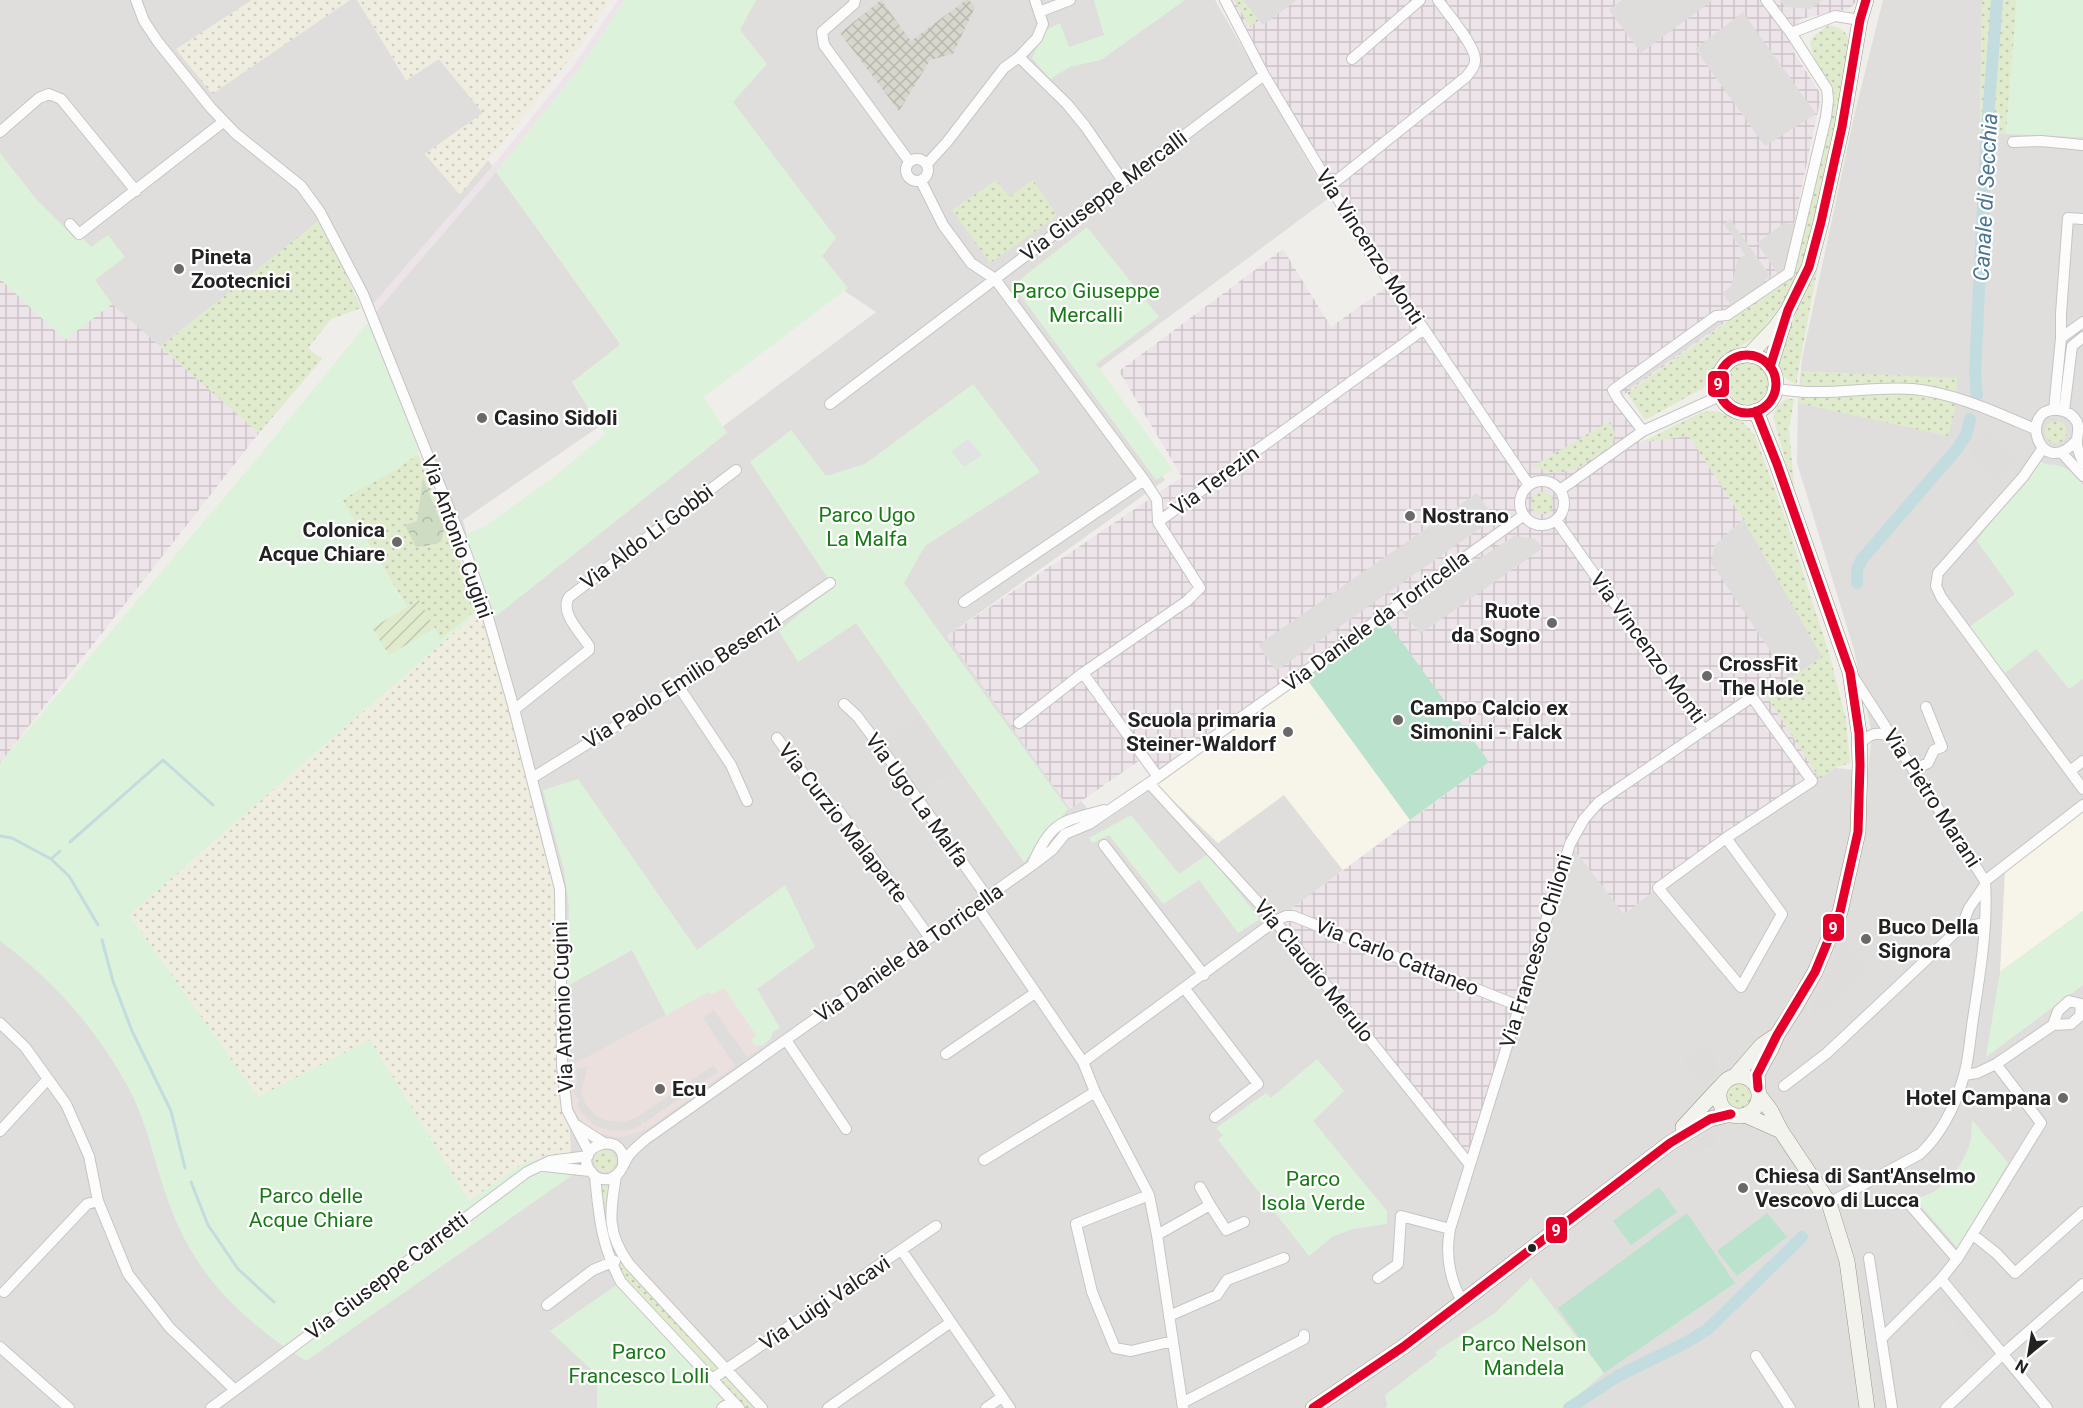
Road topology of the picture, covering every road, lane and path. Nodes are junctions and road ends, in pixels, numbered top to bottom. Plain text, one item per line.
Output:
1 (136, 0) edge
2 (855, 0) edge
3 (1035, 0) edge
4 (1070, 0) edge
5 (1225, 0) edge
6 (1420, 0) edge
7 (1437, 0) edge
8 (1766, 0) edge
9 (1866, 0) edge
10 (1039, 12) junction
11 (1860, 21) junction
12 (1791, 33) junction
13 (1020, 57) junction
14 (1352, 59) dead end
15 (1264, 75) junction
16 (223, 122) junction
17 (0, 132) edge
18 (2013, 142) dead end
19 (2083, 145) edge
20 (909, 161) junction
21 (927, 164) junction
22 (921, 181) junction
23 (1124, 181) junction
24 (1330, 186) junction
25 (136, 191) junction
26 (2083, 219) edge
27 (70, 224) dead end
28 (995, 279) junction
29 (1788, 310) junction
30 (2083, 322) edge
31 (1424, 329) junction
32 (2083, 337) edge
33 (2061, 338) junction
34 (1749, 355) junction
35 (1770, 367) junction
36 (1775, 389) junction
37 (1720, 396) junction
38 (830, 404) dead end
39 (2059, 410) junction
40 (1756, 411) junction
41 (2035, 429) junction
42 (1643, 431) junction
43 (2076, 441) junction
44 (2043, 448) junction
45 (2062, 453) junction
46 (2083, 463) edge
47 (736, 470) dead end
48 (2083, 476) edge
49 (1144, 480) junction
50 (1529, 485) junction
51 (1560, 490) junction
52 (1524, 515) junction
53 (1556, 520) junction
54 (1158, 522) junction
55 (830, 583) dead end
56 (964, 602) dead end
57 (1850, 672) junction
58 (1083, 674) junction
59 (679, 687) junction
60 (844, 704) dead end
61 (1926, 707) dead end
62 (514, 710) junction
63 (1019, 723) dead end
64 (1704, 730) junction
65 (1892, 737) junction
66 (777, 738) dead end
67 (1860, 744) junction
68 (2083, 761) edge
69 (1913, 771) junction
70 (2070, 771) junction
71 (532, 778) junction
72 (1153, 780) junction
73 (2083, 789) edge
74 (747, 801) dead end
75 (2083, 805) edge
76 (1726, 838) junction
77 (1104, 845) dead end
78 (1985, 883) junction
79 (987, 897) junction
80 (976, 905) junction
81 (1275, 921) junction
82 (1985, 923) junction
83 (1962, 926) junction
84 (930, 938) junction
85 (1204, 975) junction
86 (1185, 989) junction
87 (1035, 993) junction
88 (1519, 1006) junction
89 (0, 1023) edge
90 (2053, 1025) dead end
91 (1777, 1035) junction
92 (786, 1040) junction
93 (946, 1054) dead end
94 (1083, 1062) junction
95 (1996, 1064) junction
96 (1736, 1076) junction
97 (1964, 1076) junction
98 (48, 1078) junction
99 (1784, 1086) dead end
100 (1720, 1087) junction
101 (1758, 1091) junction
102 (1095, 1092) junction
103 (1738, 1115) junction
104 (1215, 1117) dead end
105 (576, 1125) junction
106 (846, 1130) dead end
107 (0, 1131) edge
108 (1781, 1131) junction
109 (645, 1139) junction
110 (604, 1143) junction
111 (1670, 1143) junction
112 (616, 1146) junction
113 (589, 1154) junction
114 (984, 1160) dead end
115 (541, 1165) junction
116 (623, 1165) junction
117 (1470, 1165) junction
118 (592, 1174) junction
119 (616, 1176) junction
120 (1200, 1187) dead end
121 (1149, 1195) junction
122 (98, 1201) junction
123 (1829, 1203) junction
124 (1210, 1205) junction
125 (1911, 1206) dead end
126 (2083, 1212) edge
127 (1244, 1222) dead end
128 (936, 1226) dead end
129 (1450, 1229) junction
130 (1157, 1234) junction
131 (1972, 1234) junction
132 (902, 1251) junction
133 (624, 1257) junction
134 (1869, 1257) dead end
135 (1284, 1258) dead end
136 (1957, 1259) junction
137 (610, 1263) junction
138 (1378, 1278) dead end
139 (1941, 1279) junction
140 (2083, 1284) edge
141 (4, 1292) dead end
142 (1463, 1303) junction
143 (547, 1305) dead end
144 (1169, 1316) junction
145 (951, 1322) junction
146 (1304, 1335) dead end
147 (1881, 1339) junction
148 (1173, 1341) junction
149 (0, 1347) edge
150 (2004, 1353) junction
151 (1756, 1356) dead end
152 (727, 1370) junction
153 (712, 1379) junction
154 (234, 1389) junction
155 (1002, 1397) junction
156 (736, 1404) edge
157 (1183, 1405) edge
158 (69, 1408) edge
159 (211, 1408) edge
160 (722, 1408) edge
161 (762, 1408) edge
162 (828, 1408) edge
163 (986, 1408) edge
164 (1010, 1408) edge
165 (1313, 1408) edge
166 (1790, 1408) edge
167 (1865, 1408) edge
168 (1892, 1408) edge
169 (1946, 1408) edge
170 (2047, 1408) edge

1 - 16 street, Via Antonio Cugini
2 - 20 street
3 - 10 street
4 - 10 street
5 - 15 street, Via Vincenzo Monti
6 - 14 street
7 - 24 street
8 - 12 street
9 - 11 main road
10 - 13 street
11 - 12 street
11 - 29 main road
12 - 42 street
13 - 21 street
13 - 23 street
15 - 23 street, Via Giuseppe Mercalli
15 - 24 street, Via Vincenzo Monti
16 - 25 street
16 - 62 street, Via Antonio Cugini
17 - 25 street
18 - 19 street
20 - 21 street
20 - 22 street
21 - 22 street
22 - 28 street
23 - 28 street, Via Giuseppe Mercalli
24 - 31 street, Via Vincenzo Monti
25 - 27 street
26 - 33 street
28 - 38 street, Via Giuseppe Mercalli
28 - 49 street
29 - 34 main road
29 - 35 main road
30 - 33 street
31 - 50 street, Via Vincenzo Monti
31 - 54 street, Via Terezin
32 - 39 street
33 - 39 street
34 - 35 main road
34 - 37 main road
35 - 36 main road
36 - 40 main road
36 - 41 street
37 - 40 main road
37 - 42 street
39 - 41 street
39 - 43 street
40 - 57 main road
41 - 44 street
42 - 51 street
43 - 45 street
43 - 46 street
44 - 45 street
44 - 70 street
45 - 48 street
47 - 62 street, Via Aldo Li Gobbi
49 - 54 street
49 - 56 street
50 - 51 street
50 - 52 street
51 - 53 street
52 - 53 street
52 - 72 street, Via Daniele da Torricella
53 - 64 street, Via Vincenzo Monti
54 - 58 street, Via Terezin
55 - 59 street, Via Paolo Emilio Besenzi
57 - 65 street, Via Pietro Marani
57 - 67 main road
58 - 63 street, Via Terezin
58 - 72 street
59 - 71 street, Via Paolo Emilio Besenzi
59 - 74 street
60 - 79 street, Via Ugo La Malfa
61 - 69 street
62 - 71 street, Via Antonio Cugini
64 - 76 street, Via Vincenzo Monti
64 - 88 street, Via Francesco Chiloni
65 - 67 street
65 - 69 street, Via Pietro Marani
66 - 84 street, Via Curzio Malaparte
67 - 91 main road
68 - 70 street
69 - 78 street, Via Pietro Marani
70 - 73 street
71 - 105 street, Via Antonio Cugini
72 - 79 street, Via Daniele da Torricella
72 - 81 street, Via Claudio Merulo
75 - 78 street
76 - 76 street
77 - 85 street
78 - 82 street, Via Pietro Marani
78 - 83 street
79 - 80 street, Via Daniele da Torricella
80 - 84 street, Via Daniele da Torricella
80 - 87 street
81 - 85 street
81 - 88 street, Via Carlo Cattaneo
81 - 117 street, Via Claudio Merulo
82 - 83 street
82 - 97 street, Via Pietro Marani
83 - 99 street
84 - 92 street, Via Daniele da Torricella
85 - 86 street
86 - 94 street
86 - 104 street
87 - 93 street
87 - 94 street
88 - 117 street, Via Francesco Chiloni
89 - 98 street
90 - 95 street
91 - 96 main road
91 - 101 main road
92 - 106 street
92 - 109 street, Via Daniele da Torricella
94 - 102 street
95 - 97 street
95 - 131 street
96 - 100 main road
96 - 101 main road
97 - 123 street, Via Pietro Marani
98 - 107 street
98 - 122 street
100 - 103 main road
100 - 111 main road
101 - 103 main road
101 - 108 main road
102 - 114 street
102 - 121 street
103 - 108 main road
103 - 111 main road
105 - 110 street
105 - 113 street, Via Antonio Cugini
108 - 123 main road
109 - 112 street, Via Daniele da Torricella
109 - 116 street, Via Daniele da Torricella
110 - 112 street
110 - 113 street
111 - 142 main road
112 - 116 street
113 - 115 street, Via Giuseppe Carretti
113 - 118 street, Via Antonio Cugini
115 - 118 street
115 - 154 street, Via Giuseppe Carretti
116 - 119 street
117 - 129 street, Via Francesco Chiloni
118 - 119 street
118 - 137 street, Via Antonio Cugini
119 - 133 street
120 - 124 street
121 - 130 street
121 - 148 street
122 - 141 street
122 - 154 street
123 - 167 main road
124 - 127 street
124 - 130 street
125 - 136 street
126 - 131 street
128 - 132 street, Via Luigi Valcavi
129 - 138 street
129 - 142 street, Via Francesco Chiloni
130 - 144 street
131 - 136 street
132 - 145 street
132 - 152 street, Via Luigi Valcavi
133 - 137 street
133 - 152 street
134 - 147 street
135 - 144 street
136 - 139 street
137 - 143 street
137 - 153 street, Via Antonio Cugini
139 - 147 street
139 - 150 street
140 - 150 street
142 - 165 main road
144 - 148 street
145 - 155 street
145 - 162 street
146 - 157 street
147 - 168 street
148 - 157 street
149 - 158 street
150 - 169 street
150 - 170 street
151 - 166 street
152 - 153 street, Via Luigi Valcavi
152 - 161 street
153 - 156 street, Via Antonio Cugini
154 - 159 street, Via Giuseppe Carretti
155 - 163 street
155 - 164 street
156 - 160 street

